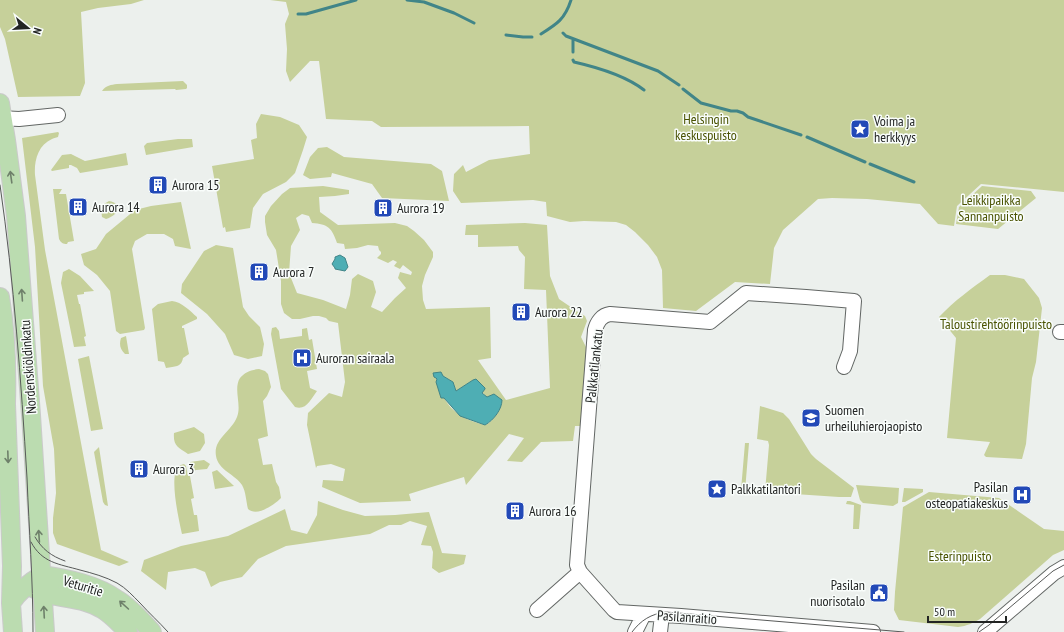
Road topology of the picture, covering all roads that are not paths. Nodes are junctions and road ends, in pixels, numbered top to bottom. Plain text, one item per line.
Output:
1 (1, 113) edge
2 (58, 115) dead end
3 (0, 297) edge
4 (844, 367) dead end
5 (12, 566) junction
6 (1064, 567) edge
7 (580, 572) junction
8 (37, 584) junction
9 (11, 602) junction
10 (537, 610) dead end
11 (644, 614) junction
12 (662, 615) junction
13 (13, 632) edge
14 (45, 632) edge
15 (128, 632) edge
16 (152, 632) edge
17 (635, 632) edge
18 (660, 632) edge
19 (873, 632) edge
20 (985, 632) edge

1 - 2 street
8 -> 1 main road, Nordenskiöldinkatu
3 -> 5 main road, Nordenskiöldinkatu
4 - 7 street, Palkkatilankatu
5 - 8 main road
5 - 9 main road, Nordenskiöldinkatu
6 - 20 street
7 - 10 street
7 - 11 street
8 - 9 main road
14 -> 8 main road, Nordenskiöldinkatu
8 - 15 main road, Veturitie
16 -> 8 main road, Veturitie
9 - 13 main road, Nordenskiöldinkatu
11 - 12 street, Pasilanraitio
11 - 17 street
12 - 18 street
12 - 19 street, Pasilanraitio

